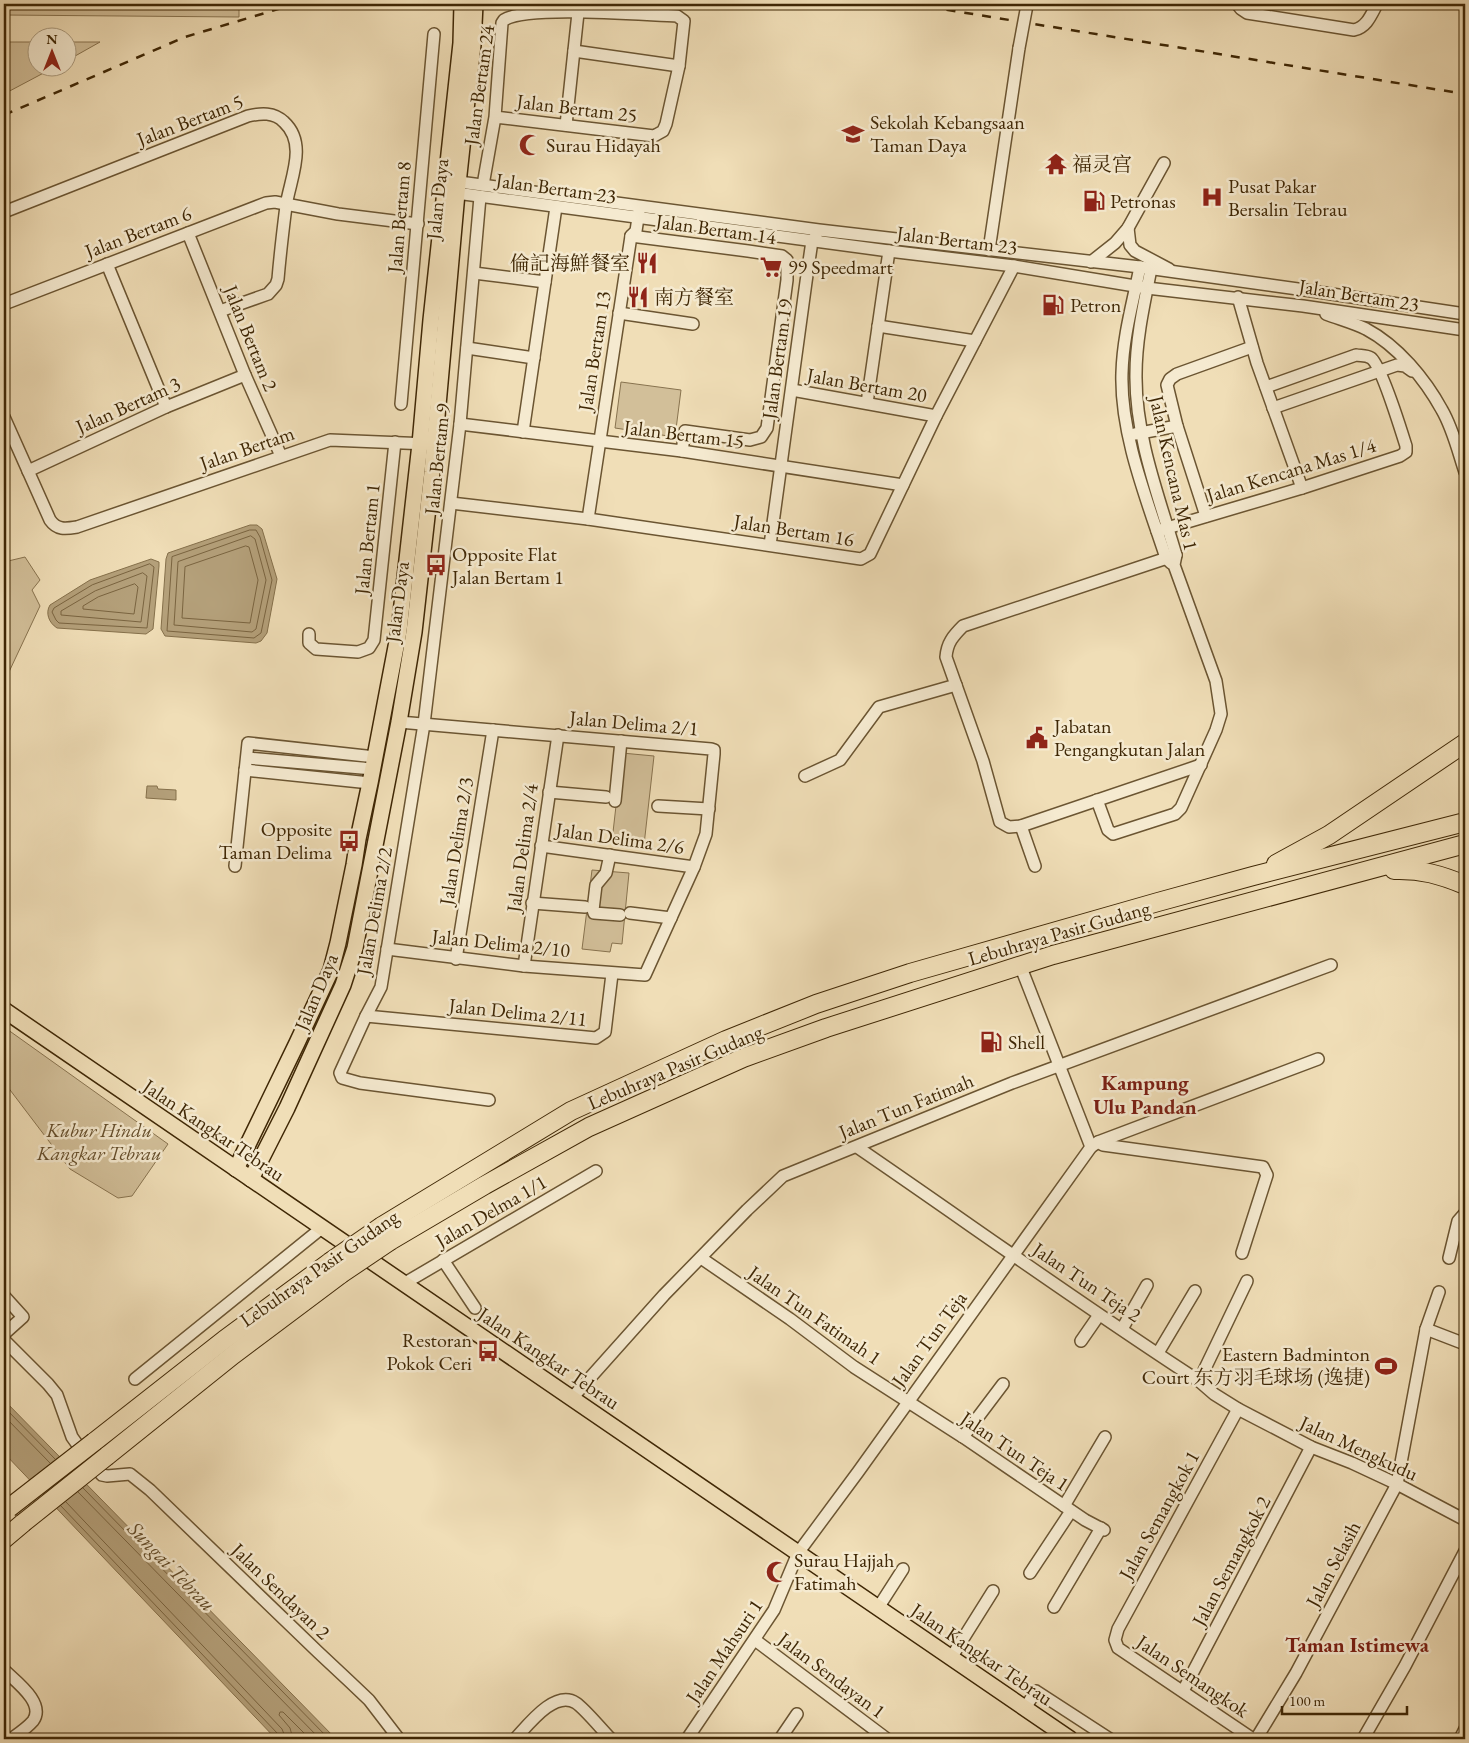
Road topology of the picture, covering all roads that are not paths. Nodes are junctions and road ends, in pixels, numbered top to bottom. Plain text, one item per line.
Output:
1 (1027, 4) edge
2 (1376, 4) edge
3 (1238, 5) edge
4 (468, 6) edge
5 (578, 13) junction
6 (434, 34) dead end
7 (574, 51) junction
8 (678, 66) junction
9 (495, 117) junction
10 (566, 125) junction
11 (1164, 162) dead end
12 (451, 187) junction
13 (482, 191) junction
14 (286, 204) junction
15 (639, 206) junction
16 (556, 207) junction
17 (4, 212) edge
18 (633, 217) junction
19 (418, 224) junction
20 (1128, 228) junction
21 (819, 230) junction
22 (188, 233) junction
23 (631, 236) junction
24 (812, 241) junction
25 (989, 250) junction
26 (889, 251) junction
27 (1091, 262) junction
28 (107, 264) junction
29 (1014, 266) junction
30 (1146, 268) junction
31 (1173, 271) junction
32 (474, 273) junction
33 (787, 280) junction
34 (545, 282) junction
35 (806, 282) junction
36 (1142, 286) junction
37 (1238, 297) junction
38 (4, 304) edge
39 (1302, 306) junction
40 (220, 311) junction
41 (619, 313) junction
42 (1464, 313) edge
43 (693, 324) dead end
44 (878, 326) junction
45 (1464, 331) edge
46 (975, 341) junction
47 (1252, 347) junction
48 (467, 348) junction
49 (534, 358) junction
50 (1379, 371) junction
51 (245, 375) junction
52 (1421, 379) junction
53 (1266, 387) junction
54 (792, 390) junction
55 (401, 404) dead end
56 (867, 404) junction
57 (166, 408) junction
58 (1273, 408) junction
59 (936, 416) junction
60 (4, 417) edge
61 (460, 424) junction
62 (1177, 426) junction
63 (523, 432) junction
64 (1142, 434) junction
65 (1129, 435) junction
66 (395, 442) junction
67 (599, 442) junction
68 (428, 444) junction
69 (682, 451) junction
70 (281, 456) junction
71 (781, 466) junction
72 (28, 471) junction
73 (1465, 472) edge
74 (903, 485) junction
75 (1302, 488) junction
76 (451, 502) junction
77 (1206, 516) junction
78 (588, 519) junction
79 (1163, 530) junction
80 (770, 545) junction
81 (1172, 560) junction
82 (309, 634) dead end
83 (956, 685) junction
84 (399, 722) junction
85 (424, 724) junction
86 (494, 730) junction
87 (558, 736) junction
88 (621, 741) junction
89 (1465, 742) edge
90 (246, 764) junction
91 (1201, 765) junction
92 (373, 770) junction
93 (805, 776) dead end
94 (549, 792) junction
95 (1097, 800) junction
96 (658, 806) dead end
97 (709, 809) junction
98 (1465, 822) edge
99 (1021, 826) junction
100 (1465, 844) edge
101 (541, 846) junction
102 (610, 855) junction
103 (235, 866) dead end
104 (1035, 866) dead end
105 (694, 867) junction
106 (1371, 870) junction
107 (1253, 876) junction
108 (1465, 886) edge
109 (532, 903) junction
110 (585, 907) dead end
111 (671, 918) junction
112 (387, 949) junction
113 (456, 959) junction
114 (1020, 965) junction
115 (1331, 965) dead end
116 (524, 966) junction
117 (612, 974) junction
118 (315, 1006) junction
119 (4, 1010) edge
120 (366, 1016) junction
121 (325, 1024) junction
122 (1318, 1059) dead end
123 (1060, 1065) junction
124 (489, 1100) dead end
125 (248, 1145) junction
126 (1095, 1145) junction
127 (857, 1147) junction
128 (211, 1152) junction
129 (263, 1155) junction
130 (236, 1169) junction
131 (596, 1171) dead end
132 (251, 1179) junction
133 (283, 1200) junction
134 (1465, 1213) edge
135 (323, 1227) junction
136 (386, 1233) junction
137 (1242, 1253) dead end
138 (1013, 1255) junction
139 (702, 1258) junction
140 (1449, 1258) dead end
141 (443, 1260) junction
142 (335, 1268) junction
143 (1248, 1281) dead end
144 (405, 1283) junction
145 (1147, 1285) dead end
146 (1195, 1291) dead end
147 (1439, 1292) dead end
148 (4, 1296) edge
149 (475, 1308) dead end
150 (1099, 1315) junction
151 (1122, 1329) junction
152 (1426, 1329) junction
153 (4, 1334) edge
154 (4, 1340) edge
155 (1081, 1341) dead end
156 (1465, 1344) edge
157 (1158, 1354) junction
158 (135, 1379) dead end
159 (1199, 1381) junction
160 (1003, 1384) dead end
161 (572, 1398) junction
162 (907, 1402) junction
163 (1238, 1409) junction
164 (1105, 1437) dead end
165 (963, 1438) junction
166 (1311, 1447) junction
167 (1397, 1484) junction
168 (1068, 1509) junction
169 (6, 1510) edge
170 (1465, 1520) edge
171 (4, 1539) edge
172 (1465, 1551) edge
173 (798, 1553) junction
174 (903, 1569) dead end
175 (1030, 1572) dead end
176 (993, 1591) dead end
177 (1054, 1607) dead end
178 (878, 1608) junction
179 (755, 1640) junction
180 (1115, 1640) joint
181 (951, 1658) junction
182 (4, 1670) edge
183 (1183, 1691) junction
184 (1025, 1708) junction
185 (797, 1714) dead end
186 (1465, 1729) edge
187 (1066, 1738) edge
188 (11, 1739) edge
189 (399, 1739) edge
190 (515, 1739) edge
191 (611, 1739) edge
192 (687, 1739) edge
193 (780, 1739) edge
194 (887, 1739) edge
195 (1110, 1739) edge
196 (1255, 1739) edge
197 (1363, 1739) edge
198 (1460, 1739) edge

1 - 25 street, bridge
2 - 3 street
4 - 12 main road, Jalan Daya
5 - 7 street
5 - 8 street, Jalan Bertam 24
5 - 9 street, Jalan Bertam 24
6 - 19 street, Jalan Bertam 8
7 - 8 street
7 - 10 street
8 - 10 street, Jalan Bertam 25
9 - 10 street, Jalan Bertam 25
9 - 13 street, Jalan Bertam 24
11 - 20 street
12 - 13 street, Jalan Bertam 23
12 - 68 main road, Jalan Daya
13 - 15 street, Jalan Bertam 23
13 - 16 street, Jalan Bertam 23
13 - 32 street, Jalan Bertam 9
14 - 17 street, Jalan Bertam 5
14 - 19 street, Jalan Bertam 6
14 - 22 street, Jalan Bertam 6
14 - 40 street, Jalan Bertam 5
15 - 18 street, Jalan Bertam 13
15 - 21 street, Jalan Bertam 23
16 - 18 street, Jalan Bertam 23
16 - 34 street
18 - 23 street, Jalan Bertam 13
18 - 24 street, Jalan Bertam 23
19 - 55 street, Jalan Bertam 8
20 - 27 street
20 - 31 street
21 - 24 street, Jalan Bertam 19
21 - 25 street, Jalan Bertam 23
22 - 28 street, Jalan Bertam 6
22 - 40 street, Jalan Bertam 2
23 - 33 street, Jalan Bertam 14
23 - 41 street, Jalan Bertam 13
24 - 26 street, Jalan Bertam 23
24 - 35 street, Jalan Bertam 19
25 - 27 street, Jalan Bertam 23
26 - 29 street, Jalan Bertam 23
26 - 44 street
27 - 30 street, Jalan Bertam 23
28 - 38 street, Jalan Bertam 6
28 - 57 street
29 - 36 street, Jalan Bertam 23
29 - 46 street, Jalan Bertam 16
30 - 31 street, Jalan Bertam 23
30 - 36 street, Jalan Kencana Mas 1
31 - 42 street, Jalan Bertam 23
32 - 34 street
32 - 48 street, Jalan Bertam 9
33 - 35 street
33 - 69 street, Jalan Bertam 14
34 - 49 street
35 - 54 street, Jalan Bertam 19
36 - 37 street, Jalan Bertam 23
36 - 64 street, Jalan Kencana Mas 1
36 - 65 street, Jalan Kencana Mas 1
37 - 39 street, Jalan Bertam 23
37 - 47 street
39 - 45 street, Jalan Bertam 23
39 - 52 street
40 - 51 street, Jalan Bertam 2
41 - 43 street
41 - 67 street, Jalan Bertam 13
44 - 46 street
44 - 56 street
46 - 59 street, Jalan Bertam 16
47 - 53 street
47 - 62 street
48 - 49 street
48 - 61 street, Jalan Bertam 9
49 - 63 street
50 - 52 street
50 - 53 street
50 - 58 street
50 - 75 street, Jalan Kencana Mas 1/4
51 - 57 street, Jalan Bertam 3
51 - 70 street, Jalan Bertam 2
52 - 73 street
53 - 58 street
54 - 56 street, Jalan Bertam 20
54 - 71 street, Jalan Bertam 19
56 - 59 street, Jalan Bertam 20
57 - 72 street, Jalan Bertam 3
58 - 75 street
59 - 74 street, Jalan Bertam 16
60 - 72 street
61 - 63 street, Jalan Bertam 15
61 - 76 street, Jalan Bertam 9
62 - 64 street
62 - 77 street
63 - 67 street, Jalan Bertam 15
64 - 65 street
64 - 79 street, Jalan Kencana Mas 1
65 - 79 street, Jalan Kencana Mas 1
66 - 68 street, Jalan Bertam
66 - 70 street, Jalan Bertam
66 - 82 street, Jalan Bertam 1
67 - 69 street, Jalan Bertam 15
67 - 78 street, Jalan Bertam 13
68 - 84 main road, Jalan Daya
68 - 92 main road, Jalan Daya
69 - 71 street, Jalan Bertam 15
70 - 72 street, Jalan Bertam
71 - 74 street, Jalan Bertam 15
71 - 80 street, Jalan Bertam 19
74 - 80 street, Jalan Bertam 16
75 - 77 street, Jalan Kencana Mas 1/4
76 - 78 street, Jalan Bertam 16
76 - 85 street, Jalan Bertam 9
77 - 79 street, Jalan Kencana Mas 1/4
78 - 80 street, Jalan Bertam 16
79 - 81 street, Jalan Kencana Mas 1
81 - 83 street
81 - 91 street, Jalan Kencana Mas 1
83 - 93 street
83 - 99 street
84 - 85 street, Jalan Delima 2/1
84 - 121 main road, Jalan Daya
85 - 86 street, Jalan Delima 2/1
85 - 112 street, Jalan Delima 2/2
86 - 87 street, Jalan Delima 2/1
86 - 113 street, Jalan Delima 2/3
87 - 88 street, Jalan Delima 2/1
87 - 94 street, Jalan Delima 2/4
88 - 94 street
88 - 97 street, Jalan Delima 2/1
89 - 107 highway
90 - 92 street
90 - 92 street
90 - 103 street
91 - 95 street
91 - 95 street, Jalan Kencana Mas 1
92 - 118 main road, Jalan Daya
94 - 101 street, Jalan Delima 2/4
95 - 99 street
96 - 97 street
97 - 105 street, Jalan Delima 2/1
98 - 107 highway, Lebuhraya Pasir Gudang
99 - 104 street
100 - 106 highway, Lebuhraya Pasir Gudang
101 - 102 street, Jalan Delima 2/6
101 - 109 street, Jalan Delima 2/4
102 - 105 street, Jalan Delima 2/6
102 - 111 street
105 - 111 street, Jalan Delima 2/1
106 - 108 highway
106 - 114 highway, Lebuhraya Pasir Gudang
107 - 136 highway, Lebuhraya Pasir Gudang
109 - 110 street
109 - 116 street, Jalan Delima 2/4
111 - 117 street, Jalan Delima 2/1
112 - 113 street, Jalan Delima 2/10
112 - 120 street, Jalan Delima 2/2
113 - 116 street, Jalan Delima 2/10
114 - 123 street
114 - 136 highway, Lebuhraya Pasir Gudang
115 - 123 street, Jalan Tun Fatimah
116 - 117 street, Jalan Delima 2/10
117 - 120 street, Jalan Delima 2/11
118 - 121 main road
118 - 125 main road, Jalan Daya
119 - 128 main road, Jalan Kangkar Tebrau
120 - 124 street, Jalan Delima 2/2
121 - 129 main road, Jalan Daya
122 - 126 street
123 - 126 street
123 - 127 street, Jalan Tun Fatimah
125 - 128 main road
125 - 130 main road, Jalan Daya
126 - 137 street
126 - 138 street, Jalan Tun Teja
127 - 138 street, Jalan Tun Teja 2
127 - 139 street, Jalan Tun Fatimah
128 - 130 main road, Jalan Kangkar Tebrau
129 - 132 main road, Jalan Daya
129 - 133 main road
130 - 132 main road, Jalan Kangkar Tebrau
131 - 141 street, Jalan Delma 1/1
132 - 133 main road, Jalan Kangkar Tebrau
133 - 135 main road, Jalan Kangkar Tebrau
134 - 140 street
135 - 144 main road, Jalan Kangkar Tebrau
135 - 158 street
136 - 142 highway, Lebuhraya Pasir Gudang, bridge
138 - 150 street, Jalan Tun Teja 2
138 - 162 street, Jalan Tun Teja
139 - 161 street, Jalan Tun Fatimah
139 - 162 street, Jalan Tun Fatimah 1
141 - 144 street, Jalan Delma 1/1
141 - 149 street
142 - 169 highway, Lebuhraya Pasir Gudang, bridge
142 - 171 highway, Lebuhraya Pasir Gudang, bridge
143 - 159 street
144 - 161 main road, Jalan Kangkar Tebrau
145 - 151 street
146 - 157 street
147 - 152 street, Jalan Selasih
148 - 153 street
150 - 151 street, Jalan Tun Teja 2
150 - 155 street
151 - 157 street, Jalan Tun Teja 2
152 - 156 street
152 - 167 street, Jalan Selasih
154 - 189 street, Jalan Sendayan 2
157 - 159 street, Jalan Tun Teja 2
159 - 163 street, Jalan Tun Teja 2
160 - 165 street
161 - 173 main road, Jalan Kangkar Tebrau
162 - 165 street, Jalan Tun Teja 1
162 - 173 street, Jalan Tun Teja
163 - 166 street, Jalan Mengkudu
163 - 180 street, Jalan Semangkok 1
164 - 168 street
165 - 168 street, Jalan Tun Teja 1
166 - 167 street, Jalan Mengkudu
166 - 183 street, Jalan Semangkok 2
167 - 170 street, Jalan Mengkudu
167 - 196 street, Jalan Selasih
168 - 175 street
168 - 177 street, Jalan Tun Teja 1
172 - 197 street
173 - 178 main road, Jalan Kangkar Tebrau
173 - 179 street, Jalan Mahsuri 1
174 - 178 street
176 - 181 street
178 - 181 main road, Jalan Kangkar Tebrau
179 - 192 street, Jalan Mahsuri 1
179 - 194 street, Jalan Sendayan 1
180 - 183 street, Jalan Semangkok
181 - 184 main road, Jalan Kangkar Tebrau
182 - 188 street
183 - 196 street, Jalan Semangkok
184 - 187 main road, Jalan Kangkar Tebrau
184 - 195 street
185 - 193 street
186 - 198 street
190 - 191 street

